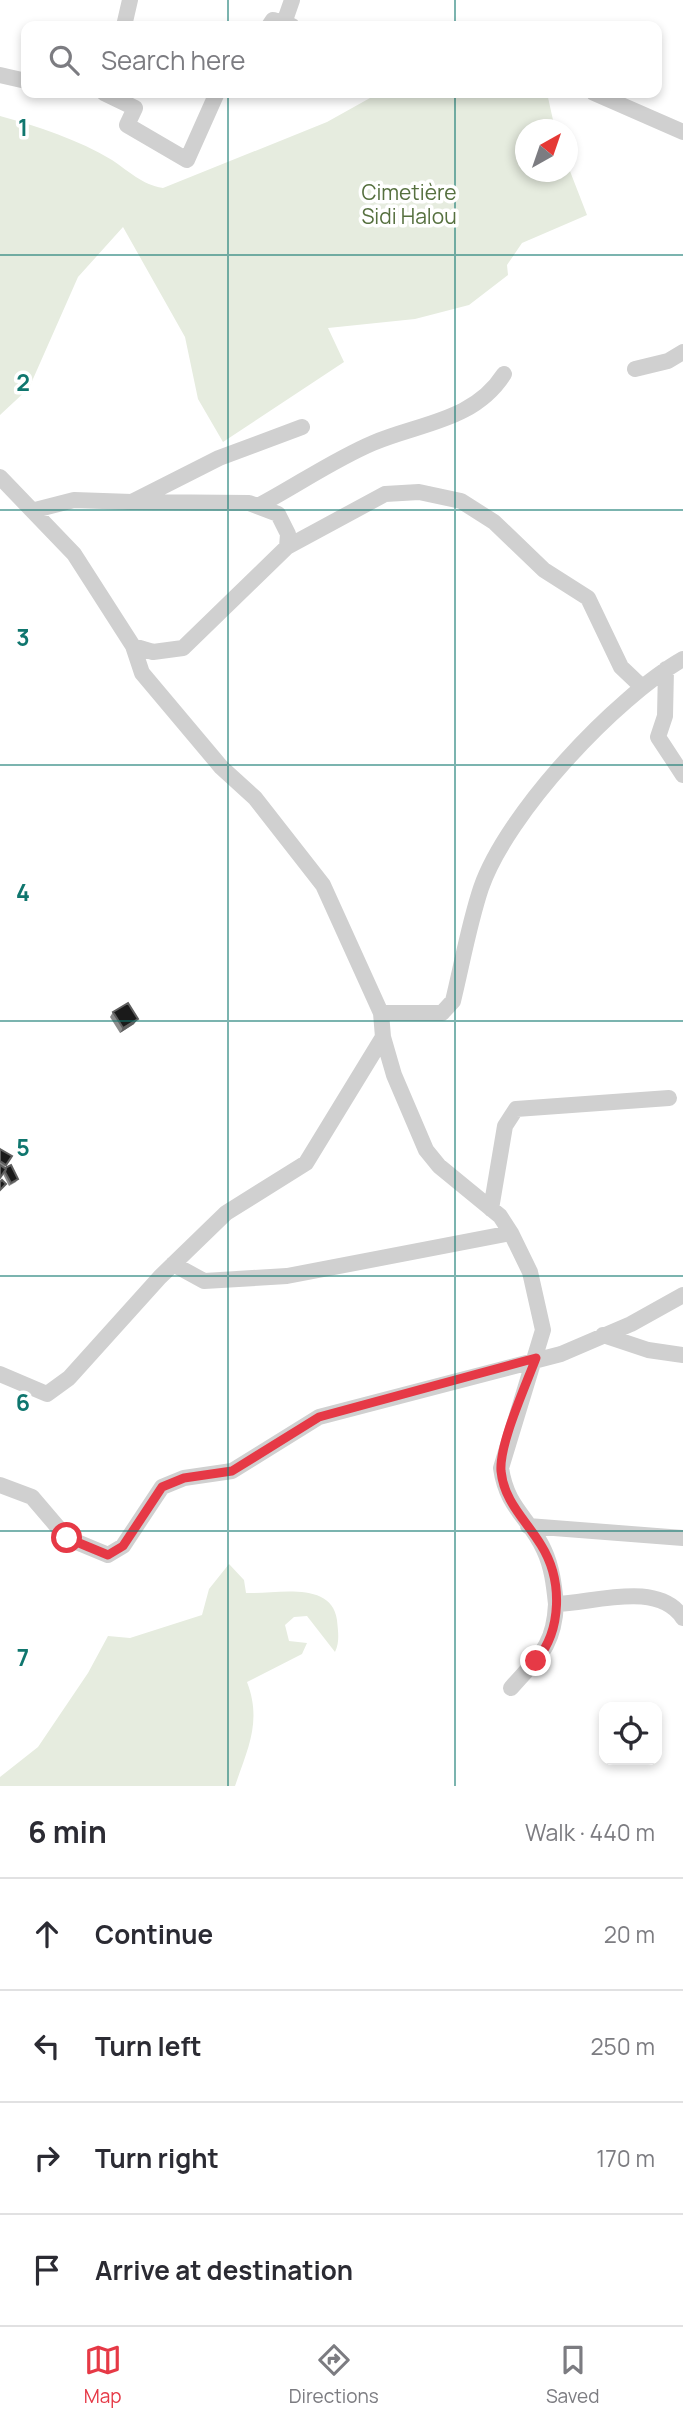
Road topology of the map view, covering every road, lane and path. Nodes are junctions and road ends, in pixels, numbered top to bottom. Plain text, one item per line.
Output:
1 (130, 0) edge
2 (292, 0) edge
3 (125, 21) edge
4 (284, 21) edge
5 (0, 75) edge
6 (21, 80) edge
7 (114, 98) edge
8 (221, 98) edge
9 (605, 98) edge
10 (683, 132) edge
11 (683, 352) edge
12 (635, 369) dead end
13 (505, 374) dead end
14 (302, 427) dead end
15 (0, 477) edge
16 (132, 502) junction
17 (258, 506) junction
18 (34, 510) junction
19 (287, 547) junction
20 (133, 646) junction
21 (683, 659) edge
22 (666, 669) junction
23 (642, 687) junction
24 (683, 775) edge
25 (381, 1013) junction
26 (383, 1037) junction
27 (669, 1098) dead end
28 (491, 1209) junction
29 (511, 1233) junction
30 (173, 1264) junction
31 (683, 1295) edge
32 (603, 1335) junction
33 (683, 1355) edge
34 (536, 1358) junction
35 (0, 1374) edge
36 (0, 1485) edge
37 (528, 1526) junction
38 (683, 1538) edge
39 (556, 1604) junction
40 (683, 1618) edge
41 (511, 1688) dead end

1 - 3 street
2 - 4 street
5 - 6 street
7 - 8 street
9 - 10 street
11 - 12 street
13 - 17 street
14 - 16 street
15 - 18 street
16 - 17 street
16 - 18 street
17 - 19 street
18 - 20 street
19 - 20 street
19 - 23 street
20 - 25 street
21 - 22 street
22 - 23 street
22 - 24 street
23 - 25 street
25 - 26 street
26 - 28 street
26 - 30 street
27 - 28 street
28 - 29 street
29 - 30 street
29 - 34 street
30 - 35 street
31 - 32 street
32 - 33 street
32 - 34 street
34 - 36 street
34 - 37 street
37 - 38 street
37 - 39 street
39 - 40 street
39 - 41 street

